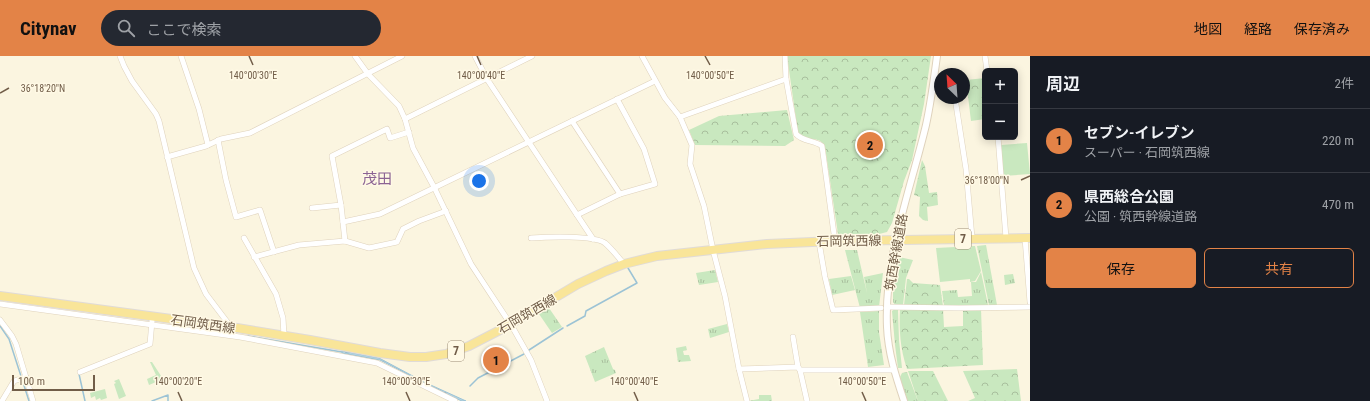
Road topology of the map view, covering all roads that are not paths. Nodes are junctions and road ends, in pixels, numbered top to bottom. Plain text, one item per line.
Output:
1 (128, 56) edge
2 (181, 56) edge
3 (355, 56) edge
4 (402, 56) edge
5 (475, 56) edge
6 (532, 56) edge
7 (642, 56) edge
8 (785, 56) edge
9 (937, 56) edge
10 (985, 56) edge
11 (121, 58) edge
12 (987, 68) edge
13 (368, 74) junction
14 (487, 79) junction
15 (786, 79) junction
16 (655, 81) junction
17 (933, 88) joint
18 (617, 99) junction
19 (956, 104) edge
20 (680, 117) junction
21 (405, 119) junction
22 (572, 121) junction
23 (409, 132) junction
24 (218, 140) junction
25 (998, 140) edge
26 (529, 142) junction
27 (208, 145) junction
28 (167, 157) junction
29 (434, 187) junction
30 (620, 194) junction
31 (341, 205) junction
32 (312, 208) dead end
33 (446, 211) junction
34 (577, 215) junction
35 (343, 222) junction
36 (244, 238) dead end
37 (531, 238) dead end
38 (972, 238) junction
39 (1006, 238) junction
40 (1028, 238) edge
41 (594, 239) junction
42 (895, 240) junction
43 (345, 241) junction
44 (819, 242) junction
45 (835, 242) junction
46 (713, 250) junction
47 (274, 252) junction
48 (254, 257) junction
49 (624, 264) junction
50 (1029, 266) edge
51 (0, 296) edge
52 (1030, 302) edge
53 (0, 304) edge
54 (884, 307) junction
55 (1030, 307) edge
56 (0, 320) edge
57 (152, 320) junction
58 (510, 324) junction
59 (231, 327) junction
60 (241, 333) junction
61 (284, 336) junction
62 (793, 337) dead end
63 (799, 368) junction
64 (739, 369) junction
65 (894, 370) junction
66 (80, 372) dead end
67 (26, 377) junction
68 (2, 401) edge
69 (33, 401) edge
70 (455, 401) edge
71 (547, 401) edge
72 (747, 401) edge
73 (807, 401) edge
74 (904, 401) edge

1 - 11 street
2 - 27 street
3 - 13 street
4 - 13 street
5 - 14 street
6 - 14 street
7 - 16 street
8 - 15 street
9 - 17 street, 筑西幹線道路
10 - 12 street
11 - 28 street
13 - 21 street
13 - 24 street
14 - 21 street
14 - 26 street
15 - 20 street
15 - 45 street
16 - 18 street
16 - 20 street
17 - 42 street, 筑西幹線道路
18 - 22 street
18 - 30 street
19 - 38 street
20 - 46 street
21 - 23 street
22 - 26 street
22 - 30 street
23 - 29 street
23 - 31 street
24 - 27 street
24 - 47 street
25 - 39 street
26 - 29 street
26 - 34 street
27 - 28 street
28 - 59 street
29 - 33 street
29 - 35 street
30 - 34 street
31 - 32 street
31 - 35 street
33 - 43 street
33 - 58 street
34 - 41 street
35 - 43 street
36 - 48 street
37 - 41 street
38 - 39 main road, 石岡筑西線 / 7
38 - 42 main road, 石岡筑西線 / 7
39 - 40 main road, 石岡筑西線 / 7
40 - 50 street
41 - 49 street
42 - 45 main road, 石岡筑西線 / 7
42 - 54 street, 筑西幹線道路
43 - 47 street
44 - 45 main road, 石岡筑西線 / 7
44 - 46 main road, 石岡筑西線 / 7
44 - 54 street
46 - 49 main road, 石岡筑西線 / 7
46 - 64 street
47 - 48 street
48 - 61 street
49 - 58 main road, 石岡筑西線 / 7
50 - 52 street
51 - 57 main road, 石岡筑西線 / 7
53 - 57 street
54 - 55 street
54 - 65 street, 筑西幹線道路
56 - 67 street
57 - 59 main road, 石岡筑西線 / 7
57 - 60 street
57 - 66 street
58 - 61 main road, 石岡筑西線 / 7
58 - 71 street
59 - 60 main road, 石岡筑西線 / 7
60 - 61 main road, 石岡筑西線 / 7
60 - 70 street
62 - 63 street
63 - 64 street
63 - 65 street
63 - 73 street
64 - 72 street
65 - 74 street, 筑西幹線道路
67 - 68 street
67 - 69 street

